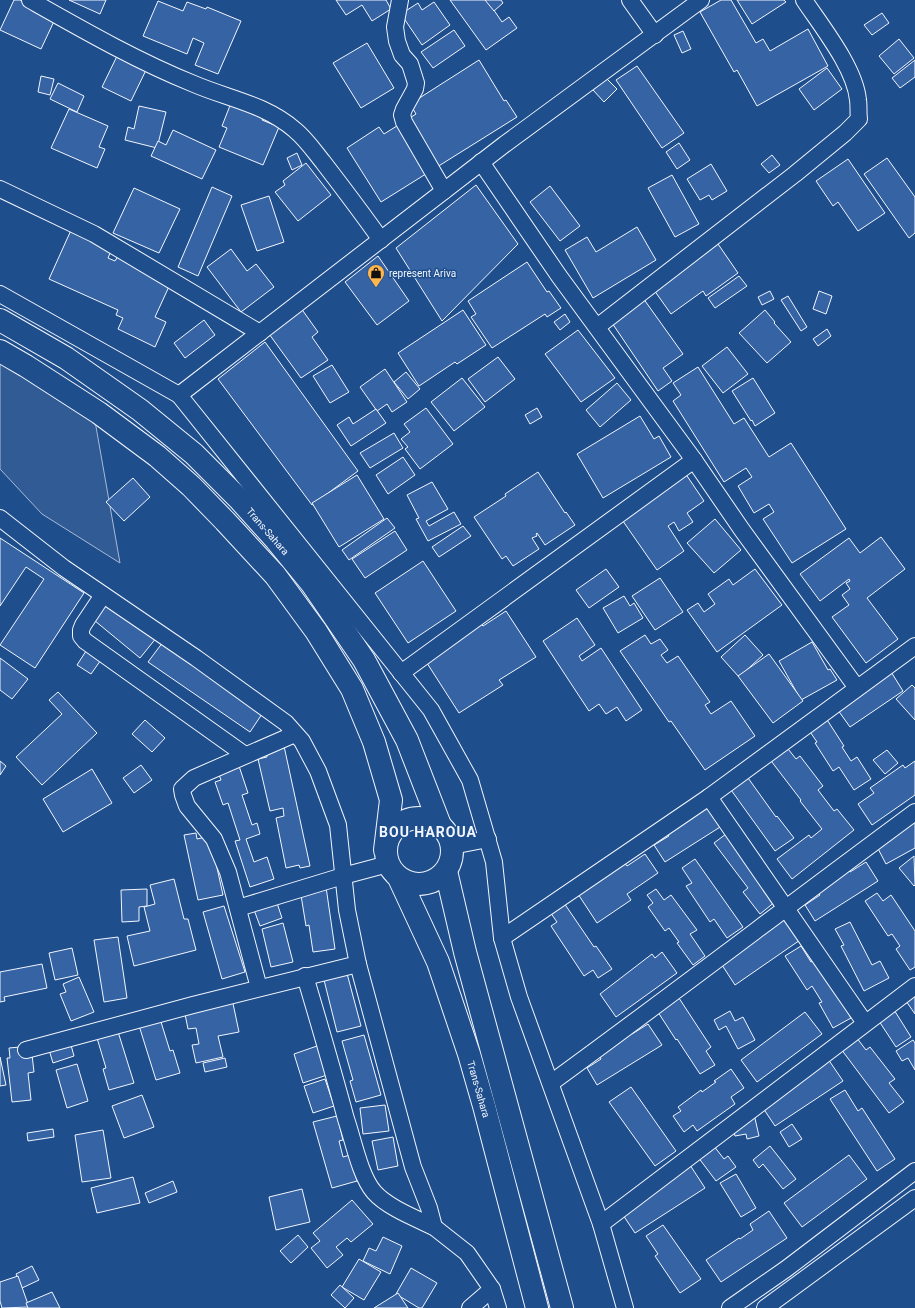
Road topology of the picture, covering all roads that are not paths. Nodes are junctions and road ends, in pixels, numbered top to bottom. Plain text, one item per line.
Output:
1 (30, 0) edge
2 (400, 0) edge
3 (630, 0) edge
4 (702, 0) edge
5 (804, 0) edge
6 (655, 35) junction
7 (481, 162) junction
8 (0, 189) edge
9 (444, 191) junction
10 (381, 240) junction
11 (0, 294) edge
12 (0, 320) edge
13 (597, 327) junction
14 (260, 333) junction
15 (0, 351) edge
16 (179, 395) junction
17 (694, 460) junction
18 (0, 518) edge
19 (103, 595) junction
20 (915, 647) edge
21 (402, 672) junction
22 (857, 688) junction
23 (295, 734) junction
24 (245, 755) junction
25 (709, 797) junction
26 (915, 812) edge
27 (440, 825) junction
28 (488, 839) junction
29 (452, 846) junction
30 (391, 864) junction
31 (446, 871) junction
32 (343, 876) junction
33 (786, 907) junction
34 (238, 908) junction
35 (502, 938) junction
36 (358, 964) junction
37 (305, 976) junction
38 (915, 986) edge
39 (259, 988) junction
40 (865, 1023) junction
41 (26, 1050) dead end
42 (551, 1083) junction
43 (914, 1174) edge
44 (915, 1198) edge
45 (601, 1224) junction
46 (434, 1227) junction
47 (800, 1259) junction
48 (810, 1275) junction
49 (492, 1289) junction
50 (470, 1308) edge
51 (498, 1308) edge
52 (537, 1308) edge
53 (562, 1308) edge
54 (625, 1308) edge
55 (730, 1308) edge
56 (765, 1308) edge

1 - 10 street
2 - 9 street
3 - 6 street
4 - 6 street
5 - 13 street
6 - 7 street
7 - 9 street
7 - 13 street
8 - 14 street
9 - 10 street
10 - 14 street
11 - 16 street
12 - 27 highway, Trans-Sahara
13 - 17 street
14 - 16 street
15 - 30 highway
16 - 21 street
17 - 21 street
17 - 22 street
18 - 19 street
19 - 23 street
19 - 24 street
20 - 22 street
21 - 28 street
22 - 25 street
23 - 24 street
23 - 32 street
24 - 34 street
25 - 33 street
25 - 35 street
26 - 33 street
27 - 29 highway
27 - 30 highway
28 - 29 street
28 - 35 street
29 - 31 highway
30 - 31 highway
30 - 32 street
30 - 52 highway, Trans-Sahara
31 - 53 highway
32 - 34 street
32 - 36 street
33 - 40 street
33 - 42 street
34 - 39 street
35 - 42 street
36 - 37 street
36 - 46 street
37 - 39 street
37 - 46 street
38 - 40 street
39 - 41 street
40 - 45 street
42 - 45 street
43 - 47 street
44 - 48 street
45 - 54 street
46 - 49 street
47 - 48 street
47 - 55 street
48 - 56 street
49 - 50 street
49 - 51 street

